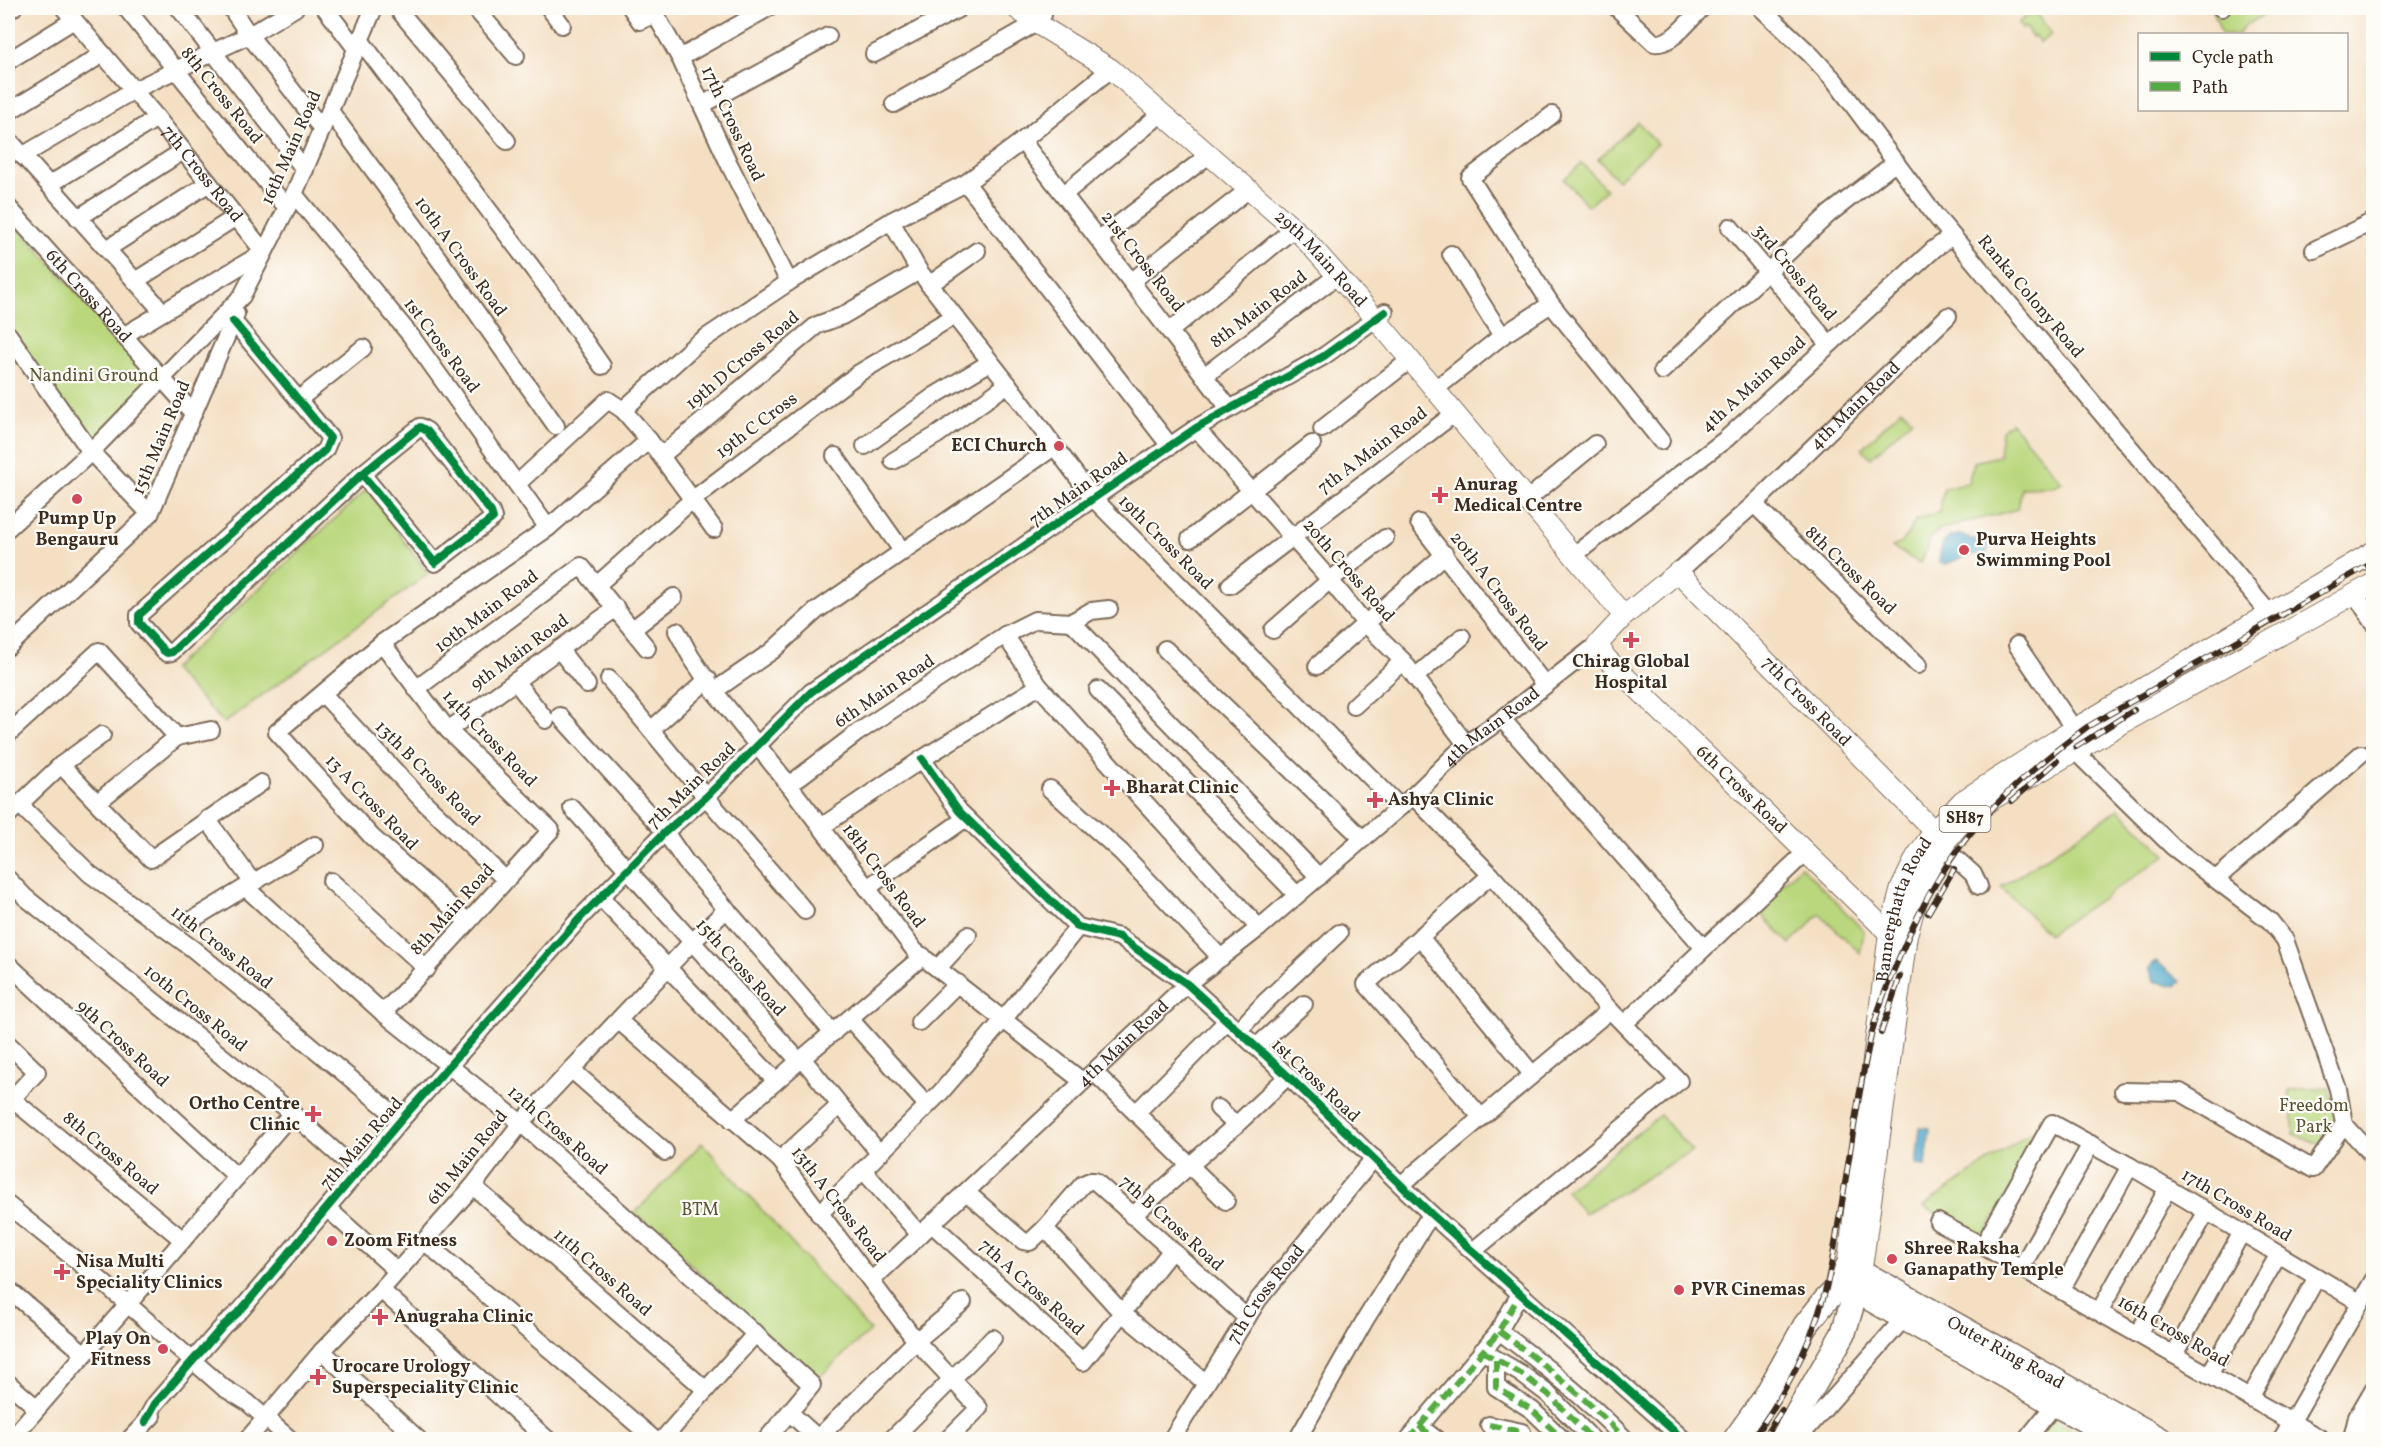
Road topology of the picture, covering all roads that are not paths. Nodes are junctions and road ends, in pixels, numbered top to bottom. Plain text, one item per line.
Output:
1 (13, 8) edge
2 (126, 8) edge
3 (179, 8) edge
4 (231, 8) edge
5 (326, 8) edge
6 (374, 8) edge
7 (397, 8) edge
8 (475, 8) edge
9 (549, 8) edge
10 (631, 8) edge
11 (768, 8) edge
12 (960, 8) edge
13 (1017, 8) edge
14 (1617, 8) edge
15 (1702, 8) edge
16 (1761, 8) edge
17 (284, 10) edge
18 (8, 11) edge
19 (660, 11) edge
20 (69, 14) edge
21 (1038, 15) edge
22 (562, 25) dead end
23 (249, 35) junction
24 (828, 36) dead end
25 (359, 45) junction
26 (213, 52) junction
27 (103, 54) junction
28 (874, 54) dead end
29 (516, 56) dead end
30 (680, 58) junction
31 (8, 61) edge
32 (1111, 69) junction
33 (176, 70) junction
34 (134, 90) junction
35 (894, 104) dead end
36 (702, 105) junction
37 (330, 111) junction
38 (8, 112) edge
39 (1162, 113) junction
40 (1552, 116) dead end
41 (157, 118) junction
42 (322, 129) junction
43 (8, 139) edge
44 (507, 141) dead end
45 (1022, 141) junction
46 (183, 151) junction
47 (1209, 155) junction
48 (22, 156) junction
49 (1896, 162) junction
50 (304, 170) junction
51 (209, 183) junction
52 (966, 183) junction
53 (49, 185) junction
54 (1248, 190) junction
55 (1064, 194) junction
56 (290, 201) junction
57 (8, 207) edge
58 (236, 217) junction
59 (78, 218) junction
60 (2373, 220) edge
61 (891, 221) junction
62 (1730, 227) dead end
63 (1293, 229) junction
64 (1952, 236) junction
65 (1099, 239) junction
66 (107, 249) junction
67 (2314, 250) dead end
68 (977, 251) dead end
69 (264, 252) junction
70 (1451, 254) dead end
71 (919, 271) junction
72 (1768, 271) junction
73 (1338, 275) junction
74 (135, 281) junction
75 (1132, 281) junction
76 (789, 282) junction
77 (929, 285) junction
78 (242, 296) junction
79 (1551, 304) junction
80 (163, 312) junction
81 (954, 316) junction
82 (1381, 316) junction
83 (1948, 316) dead end
84 (233, 321) junction
85 (1170, 331) junction
86 (8, 335) edge
87 (123, 336) junction
88 (1502, 336) junction
89 (1829, 344) junction
90 (363, 348) dead end
91 (1410, 360) junction
92 (989, 363) junction
93 (602, 366) dead end
94 (1662, 371) dead end
95 (1204, 376) junction
96 (162, 380) junction
97 (1008, 384) junction
98 (1439, 386) junction
99 (298, 400) junction
100 (1229, 408) junction
101 (623, 410) junction
102 (193, 413) junction
103 (1454, 414) junction
104 (556, 426) dead end
105 (1196, 428) junction
106 (1322, 429) dead end
107 (650, 440) junction
108 (1661, 441) dead end
109 (1312, 444) dead end
110 (1595, 444) dead end
111 (864, 446) dead end
112 (1170, 446) junction
113 (1054, 447) junction
114 (91, 452) junction
115 (661, 456) junction
116 (835, 456) dead end
117 (893, 461) dead end
118 (362, 474) junction
119 (518, 483) junction
120 (1252, 490) junction
121 (1535, 493) junction
122 (1093, 498) junction
123 (692, 500) junction
124 (1754, 504) junction
125 (150, 514) junction
126 (1419, 524) dead end
127 (8, 528) edge
128 (548, 528) junction
129 (714, 529) dead end
130 (1291, 537) junction
131 (1385, 538) dead end
132 (1190, 539) dead end
133 (2373, 551) edge
134 (903, 552) junction
135 (1578, 552) junction
136 (1445, 554) junction
137 (1678, 572) junction
138 (1330, 580) junction
139 (2373, 583) edge
140 (597, 585) junction
141 (1230, 585) dead end
142 (2355, 594) junction
143 (674, 597) dead end
144 (616, 608) junction
145 (1109, 609) dead end
146 (1629, 612) junction
147 (2269, 613) junction
148 (1072, 622) junction
149 (1364, 622) junction
150 (2373, 623) edge
151 (633, 629) junction
152 (1273, 630) dead end
153 (677, 631) dead end
154 (1005, 635) junction
155 (1462, 638) dead end
156 (382, 643) junction
157 (1598, 644) junction
158 (2017, 645) dead end
159 (8, 647) edge
160 (647, 648) dead end
161 (559, 649) junction
162 (1165, 649) dead end
163 (1403, 661) junction
164 (1918, 665) dead end
165 (1317, 666) dead end
166 (1414, 676) junction
167 (609, 679) dead end
168 (514, 681) junction
169 (587, 685) dead end
170 (711, 685) junction
171 (1545, 685) junction
172 (1039, 686) junction
173 (416, 689) junction
174 (1098, 690) dead end
175 (323, 694) junction
176 (1354, 706) dead end
177 (1502, 720) junction
178 (2074, 729) junction
179 (211, 730) dead end
180 (448, 730) junction
181 (651, 730) junction
182 (8, 734) edge
183 (102, 735) dead end
184 (177, 737) junction
185 (1466, 744) junction
186 (757, 745) junction
187 (2075, 751) junction
188 (2361, 754) dead end
189 (922, 759) junction
190 (61, 765) junction
191 (261, 783) dead end
192 (789, 785) junction
193 (1050, 789) dead end
194 (706, 797) junction
195 (1406, 801) junction
196 (98, 802) junction
197 (572, 808) dead end
198 (13, 810) edge
199 (966, 818) junction
200 (207, 819) junction
201 (821, 827) junction
202 (550, 831) joint
203 (665, 832) junction
204 (1363, 838) junction
205 (1939, 844) junction
206 (315, 845) dead end
207 (1805, 854) junction
208 (627, 871) junction
209 (1491, 875) junction
210 (1319, 877) junction
211 (8, 879) edge
212 (2216, 879) junction
213 (506, 880) junction
214 (331, 881) dead end
215 (250, 886) junction
216 (867, 888) junction
217 (1297, 895) junction
218 (601, 898) junction
219 (727, 909) junction
220 (805, 911) dead end
221 (190, 921) dead end
222 (467, 921) junction
223 (1078, 927) junction
224 (1259, 928) junction
225 (1339, 933) dead end
226 (1898, 934) junction
227 (968, 935) dead end
228 (1420, 937) junction
229 (691, 943) junction
230 (1704, 948) junction
231 (923, 956) junction
232 (1221, 958) junction
233 (8, 964) edge
234 (669, 968) junction
235 (938, 968) junction
236 (427, 969) junction
237 (958, 983) junction
238 (1187, 984) junction
239 (1304, 1004) dead end
240 (1610, 1010) junction
241 (383, 1013) junction
242 (850, 1019) junction
243 (1003, 1020) junction
244 (619, 1021) junction
245 (920, 1022) dead end
246 (1624, 1024) junction
247 (1233, 1026) junction
248 (833, 1033) junction
249 (8, 1044) edge
250 (1256, 1047) junction
251 (799, 1060) junction
252 (450, 1066) junction
253 (572, 1070) junction
254 (1532, 1074) junction
255 (1088, 1076) junction
256 (1288, 1076) junction
257 (776, 1082) junction
258 (2123, 1091) dead end
259 (10, 1101) edge
260 (840, 1105) junction
261 (927, 1105) junction
262 (1218, 1108) dead end
263 (292, 1113) junction
264 (1136, 1113) junction
265 (1481, 1117) junction
266 (401, 1120) junction
267 (732, 1120) junction
268 (521, 1123) junction
269 (2344, 1124) junction
270 (1236, 1125) junction
271 (2091, 1144) junction
272 (665, 1152) dead end
273 (879, 1153) junction
274 (2373, 1157) edge
275 (1374, 1158) junction
276 (780, 1160) junction
277 (1190, 1166) junction
278 (2130, 1166) junction
279 (863, 1170) junction
280 (357, 1171) junction
281 (237, 1177) junction
282 (1402, 1184) junction
283 (473, 1186) junction
284 (2168, 1188) junction
285 (966, 1192) junction
286 (8, 1193) edge
287 (1226, 1201) dead end
288 (8, 1205) edge
289 (327, 1208) junction
290 (2207, 1211) junction
291 (819, 1214) junction
292 (1431, 1214) junction
293 (1132, 1216) junction
294 (1938, 1222) dead end
295 (1045, 1228) junction
296 (926, 1230) junction
297 (2242, 1232) junction
298 (183, 1240) junction
299 (424, 1241) junction
300 (1983, 1246) junction
301 (1171, 1251) junction
302 (1473, 1251) junction
303 (2279, 1254) junction
304 (2021, 1268) junction
305 (398, 1271) junction
306 (2317, 1277) junction
307 (1852, 1278) junction
308 (2373, 1279) edge
309 (872, 1280) junction
310 (8, 1289) edge
311 (381, 1290) junction
312 (2061, 1290) junction
313 (1521, 1294) junction
314 (131, 1300) junction
315 (963, 1302) dead end
316 (2361, 1303) junction
317 (2099, 1312) junction
318 (1122, 1314) junction
319 (1248, 1317) junction
320 (1905, 1317) junction
321 (1499, 1331) junction
322 (756, 1333) junction
323 (2138, 1334) junction
324 (993, 1338) dead end
325 (916, 1341) junction
326 (322, 1351) junction
327 (1482, 1351) junction
328 (86, 1354) junction
329 (2174, 1355) junction
330 (199, 1360) junction
331 (1496, 1360) junction
332 (2209, 1375) junction
333 (951, 1379) junction
334 (8, 1383) edge
335 (1206, 1383) junction
336 (2373, 1388) edge
337 (706, 1390) junction
338 (2250, 1398) junction
339 (2055, 1404) junction
340 (38, 1408) junction
341 (1532, 1410) junction
342 (790, 1413) junction
343 (2373, 1415) edge
344 (266, 1417) junction
345 (2291, 1421) junction
346 (1489, 1425) dead end
347 (1419, 1426) junction
348 (1522, 1436) edge
349 (2351, 1437) edge
350 (2114, 1438) edge
351 (819, 1439) edge
352 (10, 1440) edge
353 (129, 1440) edge
354 (247, 1440) edge
355 (291, 1440) edge
356 (419, 1440) edge
357 (548, 1440) edge
358 (655, 1440) edge
359 (662, 1440) edge
360 (766, 1440) edge
361 (891, 1440) edge
362 (947, 1440) edge
363 (1171, 1440) edge
364 (1297, 1440) edge
365 (1408, 1440) edge
366 (1437, 1440) edge
367 (1563, 1440) edge
368 (1593, 1440) edge
369 (1626, 1440) edge
370 (1684, 1440) edge
371 (1735, 1440) edge
372 (1782, 1440) edge
373 (1797, 1440) edge
374 (2026, 1440) edge
375 (2161, 1440) edge
376 (2281, 1440) edge
377 (2323, 1440) edge

1 - 18 street
2 - 33 street, 8th Cross Road
3 - 26 street
4 - 23 street
5 - 25 street
6 - 25 street, 16th Main Road
7 - 44 street
8 - 29 street
9 - 22 street
10 - 19 street, 17th Cross Road
11 - 30 street
12 - 28 street
13 - 21 main road, 29th Main Road
14 - 15 street
16 - 49 street, Ranka Colony Road
17 - 23 street
19 - 30 street, 17th Cross Road
20 - 27 street, 7th Cross Road
20 - 31 street
21 - 32 main road, 29th Main Road
21 - 35 street
21 - 82 main road, 29th Main Road
23 - 26 street
23 - 42 street
24 - 36 street
25 - 37 street, 16th Main Road
25 - 93 street
26 - 33 street
26 - 50 street
27 - 34 street, 7th Cross Road
27 - 38 street
30 - 36 street, 17th Cross Road
32 - 39 main road, 29th Main Road
32 - 45 street
33 - 34 street
33 - 56 street, 8th Cross Road
34 - 41 street, 7th Cross Road
34 - 48 street
36 - 76 street, 17th Cross Road
37 - 42 street, 16th Main Road
37 - 104 street, 10th A Cross Road
39 - 47 main road, 29th Main Road
39 - 55 street
40 - 79 street
41 - 46 street, 7th Cross Road
41 - 53 street
42 - 50 street, 16th Main Road
43 - 48 street
45 - 52 street
45 - 55 street, 21st Cross Road
46 - 51 street, 7th Cross Road
46 - 59 street
47 - 54 main road, 29th Main Road
47 - 65 street
48 - 53 street
49 - 64 street, Ranka Colony Road
49 - 72 street
50 - 56 street, 16th Main Road
51 - 58 street, 7th Cross Road
51 - 66 street
52 - 61 street
52 - 112 street
53 - 59 street
54 - 63 main road, 29th Main Road
54 - 75 street
55 - 65 street, 21st Cross Road
56 - 69 street, 16th Main Road
56 - 119 street, 1st Cross Road
57 - 87 street, 6th Cross Road
58 - 69 street, 7th Cross Road
58 - 74 street
59 - 66 street
60 - 67 street
61 - 71 street, 19th Cross Road
61 - 76 street
62 - 72 street, 3rd Cross Road
63 - 73 main road, 29th Main Road
63 - 85 street
64 - 89 street, 4th A Main Road
64 - 147 street, Ranka Colony Road
65 - 75 street, 21st Cross Road
66 - 74 street
68 - 77 street
69 - 78 street, 16th Main Road
69 - 80 street
70 - 88 street
71 - 77 street, 19th Cross Road
71 - 115 street, 19th D Cross Road
72 - 89 street, 3rd Cross Road
72 - 94 street
73 - 82 main road, 29th Main Road
73 - 95 street, 8th Main Road
74 - 80 street
75 - 85 street, 21st Cross Road
76 - 101 street
77 - 81 street, 19th Cross Road
78 - 84 street, 15th Main Road
78 - 96 street, 16th Main Road
79 - 88 street
79 - 108 street
80 - 87 street
81 - 92 street, 19th Cross Road
81 - 123 street, 19th C Cross
82 - 91 main road, 29th Main Road
82 - 98 main road, 29th Main Road
82 - 100 street, 7th Main Road
83 - 124 street, 4th Main Road
84 - 99 street
84 - 102 street, 15th Main Road
85 - 95 street, 21st Cross Road
86 - 114 street
87 - 96 street, 6th Cross Road
88 - 98 street
89 - 135 street, 4th A Main Road
90 - 99 street
91 - 98 main road, 29th Main Road
91 - 106 street
92 - 97 street, 19th Cross Road
92 - 111 street
95 - 100 street, 21st Cross Road
96 - 102 street, 6th Cross Road
96 - 114 street, 16th Main Road
97 - 113 street, 19th Cross Road
97 - 117 street
98 - 103 main road, 29th Main Road
98 - 121 main road, 29th Main Road
99 - 118 street
100 - 105 street, 7th Main Road
101 - 107 street
101 - 119 street
102 - 125 street, 15th Main Road
103 - 130 street, 7th A Main Road
103 - 135 main road, 29th Main Road
105 - 112 street, 7th Main Road
105 - 120 street, 20th Cross Road
107 - 115 street
107 - 128 street
109 - 120 street
110 - 121 street
112 - 122 street, 7th Main Road
113 - 122 street, 19th Cross Road
113 - 134 street
114 - 125 street
114 - 127 street, 16th Main Road
115 - 123 street
116 - 134 street
118 - 118 street
119 - 128 street, 1st Cross Road
120 - 130 street, 20th Cross Road
120 - 132 street
121 - 135 main road, 29th Main Road
122 - 186 street, 7th Main Road
122 - 195 street, 19th Cross Road
123 - 129 street
123 - 140 street, 19th C Cross
124 - 137 street, 4th Main Road
124 - 164 street, 8th Cross Road
125 - 159 street, 15th Main Road
126 - 136 street, 20th A Cross Road
128 - 156 street
130 - 138 street, 20th Cross Road
130 - 141 street, 7th A Main Road
131 - 138 street
133 - 147 main road, Bannerghatta Road / SH87
134 - 170 street
135 - 146 main road, 29th Main Road
136 - 149 street
136 - 171 street, 20th A Cross Road
137 - 146 main road, 4th Main Road
137 - 205 main road, 7th Cross Road
138 - 149 street, 20th Cross Road
138 - 152 street
139 - 142 main road, Bannerghatta Road / SH87
140 - 144 street
140 - 173 street, 10th Main Road
142 - 150 street
142 - 187 main road, Bannerghatta Road / SH87
143 - 151 street
144 - 151 street
144 - 161 street, 9th Main Road
145 - 148 street
146 - 157 main road, 4th Main Road
147 - 178 main road, Bannerghatta Road / SH87
148 - 154 street, 6th Main Road
148 - 210 street
149 - 163 street, 20th Cross Road
149 - 165 street
151 - 160 street
153 - 170 street, 18th Cross Road
154 - 172 street
154 - 192 street, 6th Main Road
155 - 166 street
156 - 173 street, 14th Cross Road
156 - 175 street
157 - 171 street, 4th Main Road
157 - 207 main road, 6th Cross Road
158 - 178 street
161 - 168 street, 9th Main Road
161 - 169 street
162 - 204 street
163 - 166 street, 20th Cross Road
163 - 176 street
166 - 185 street, 20th Cross Road
167 - 181 street
168 - 180 street, 9th Main Road
168 - 203 street
170 - 181 street
170 - 186 street, 18th Cross Road
171 - 177 street, 4th Main Road
172 - 189 street
172 - 224 street
173 - 180 street, 14th Cross Road
174 - 217 street
175 - 213 street, 13th B Cross Road
175 - 222 street, 13 A Cross Road
177 - 185 street, 4th Main Road
177 - 230 street
178 - 205 main road, Bannerghatta Road / SH87
179 - 184 street
180 - 202 street, 14th Cross Road
181 - 194 street
182 - 184 street
183 - 190 street
184 - 196 street
185 - 195 street, 4th Main Road
186 - 192 street, 18th Cross Road
186 - 194 street, 7th Main Road
187 - 205 main road, Bannerghatta Road / SH87
187 - 212 street
188 - 212 street
189 - 199 street
189 - 201 street
190 - 196 street
190 - 198 street
191 - 200 street
192 - 201 street, 18th Cross Road
193 - 232 street
194 - 203 street, 7th Main Road
194 - 220 street
195 - 204 street, 4th Main Road
195 - 209 street, 19th Cross Road
196 - 200 street
197 - 208 street, 15th Cross Road
198 - 266 street, 11th Cross Road
199 - 216 street
199 - 223 street
200 - 215 street, 12th Cross Road
201 - 216 street, 18th Cross Road
202 - 213 street, 8th Main Road
203 - 208 street, 7th Main Road
203 - 219 street
204 - 210 street, 4th Main Road
205 - 226 main road, Bannerghatta Road / SH87
206 - 215 street
207 - 226 main road, 6th Cross Road
207 - 230 street
208 - 218 street, 7th Main Road
208 - 229 street, 15th Cross Road
209 - 228 street
209 - 240 street, 19th Cross Road
210 - 217 street, 4th Main Road
211 - 263 street, 10th Cross Road
212 - 269 street
213 - 222 street, 8th Main Road
214 - 236 street
215 - 221 street
215 - 241 street, 12th Cross Road
216 - 231 street, 18th Cross Road
217 - 224 street, 4th Main Road
218 - 234 street
218 - 252 street, 7th Main Road
219 - 229 street, 6th Main Road
219 - 248 street
222 - 236 street, 8th Main Road
223 - 238 street, 1st Cross Road
223 - 243 street
224 - 232 street, 4th Main Road
225 - 247 street
226 - 307 main road, Bannerghatta Road / SH87
227 - 235 street
228 - 254 street
228 - 265 street
229 - 234 street, 6th Main Road
229 - 251 street, 15th Cross Road
230 - 246 street
231 - 235 street, 18th Cross Road
231 - 242 street
232 - 238 street, 4th Main Road
233 - 281 street, 9th Cross Road
234 - 244 street, 6th Main Road
234 - 257 street
235 - 237 street, 18th Cross Road
236 - 241 street, 8th Main Road
237 - 243 street, 18th Cross Road
237 - 245 street
238 - 247 street, 1st Cross Road
238 - 255 street, 4th Main Road
239 - 250 street
240 - 246 street, 19th Cross Road
240 - 254 street
241 - 252 street, 12th Cross Road
242 - 248 street
242 - 261 street
243 - 255 street, 18th Cross Road
243 - 261 street
244 - 253 street, 6th Main Road
244 - 267 street, 13th A Cross Road
246 - 302 street, 19th Cross Road
247 - 250 street, 1st Cross Road
247 - 264 street
248 - 251 street
249 - 259 street
250 - 256 street, 1st Cross Road
251 - 257 street
251 - 260 street, 15th Cross Road
252 - 266 street, 7th Main Road
252 - 268 street, 12th Cross Road
253 - 268 street, 6th Main Road
253 - 272 street
254 - 265 street
255 - 264 street, 18th Cross Road
255 - 285 street, 4th Main Road
256 - 270 street
256 - 275 street, 1st Cross Road
257 - 267 street
258 - 269 street
259 - 298 street, 8th Cross Road
260 - 273 street, 15th Cross Road
260 - 276 street
261 - 273 street
262 - 270 street
263 - 280 street, 10th Cross Road
263 - 281 street
264 - 277 street, 18th Cross Road
265 - 282 street
266 - 280 street, 7th Main Road
267 - 276 street, 13th A Cross Road
268 - 283 street, 6th Main Road
268 - 322 street, 12th Cross Road
269 - 274 street
270 - 277 street
271 - 278 street, 17th Cross Road
271 - 300 street, 17th Cross Road
271 - 304 street
273 - 279 street
275 - 282 street, 1st Cross Road
275 - 319 street, 7th Cross Road
276 - 291 street, 13th A Cross Road
277 - 287 street, 18th Cross Road
277 - 293 street
278 - 284 street, 17th Cross Road
278 - 312 street
279 - 291 street
279 - 296 street
280 - 289 street, 7th Main Road
281 - 298 street
282 - 292 street, 1st Cross Road
283 - 299 street, 6th Main Road
283 - 337 street, 11th Cross Road
284 - 290 street, 17th Cross Road
284 - 317 street
285 - 295 street
285 - 296 street, 4th Main Road
286 - 314 street
288 - 314 street
289 - 305 street
289 - 330 street, 7th Main Road
290 - 297 street, 17th Cross Road
290 - 323 street
291 - 309 street, 13th A Cross Road
292 - 302 street, 1st Cross Road
292 - 364 street
293 - 295 street, 7th B Cross Road
293 - 301 street, 7th B Cross Road
294 - 300 street, 16th Cross Road
295 - 318 street
296 - 309 street, 4th Main Road
296 - 318 street, 7th A Cross Road
297 - 303 street, 17th Cross Road
297 - 329 street
298 - 314 street
299 - 305 street, 6th Main Road
299 - 358 street
300 - 304 street, 16th Cross Road
301 - 318 street
301 - 319 street, 7th B Cross Road
302 - 313 street, 1st Cross Road
303 - 306 street, 17th Cross Road
303 - 332 street
304 - 312 street, 16th Cross Road
305 - 311 street, 6th Main Road
306 - 316 street, 17th Cross Road
306 - 338 street
307 - 320 highway, Outer Ring Road
307 - 371 highway
307 - 372 highway, Bannerghatta Road
307 - 375 highway, Outer Ring Road
308 - 316 street
309 - 325 street, 13th A Cross Road
310 - 328 street
311 - 326 street, 6th Main Road
311 - 357 street
312 - 317 street, 16th Cross Road
313 - 321 street
313 - 370 street, 1st Cross Road
314 - 328 street
314 - 330 street
315 - 325 street
316 - 345 street
317 - 323 street, 16th Cross Road
318 - 335 street
319 - 335 street, 7th Cross Road
320 - 339 highway, Outer Ring Road
320 - 373 street
321 - 327 street
321 - 369 street
322 - 337 street
322 - 342 street, 12th Cross Road
323 - 329 street, 16th Cross Road
324 - 333 street
325 - 333 street, 13th A Cross Road
325 - 351 street
326 - 344 street, 6th Main Road
326 - 356 street
327 - 331 street
327 - 347 street
328 - 340 street
329 - 332 street, 16th Cross Road
330 - 344 street
330 - 353 street, 7th Main Road
331 - 341 street
331 - 368 street
332 - 338 street, 16th Cross Road
333 - 361 street
333 - 362 street, 13th A Cross Road
334 - 340 street
335 - 363 street, 7th Cross Road
336 - 349 street
337 - 359 street
338 - 345 street, 16th Cross Road
339 - 350 highway, Outer Ring Road
339 - 374 street
340 - 352 street
341 - 348 street
341 - 367 street
342 - 351 street
342 - 360 street
343 - 349 street
344 - 354 street, 6th Main Road
344 - 355 street
345 - 376 street
345 - 377 street, 16th Cross Road
346 - 348 street
347 - 365 street
347 - 366 street

